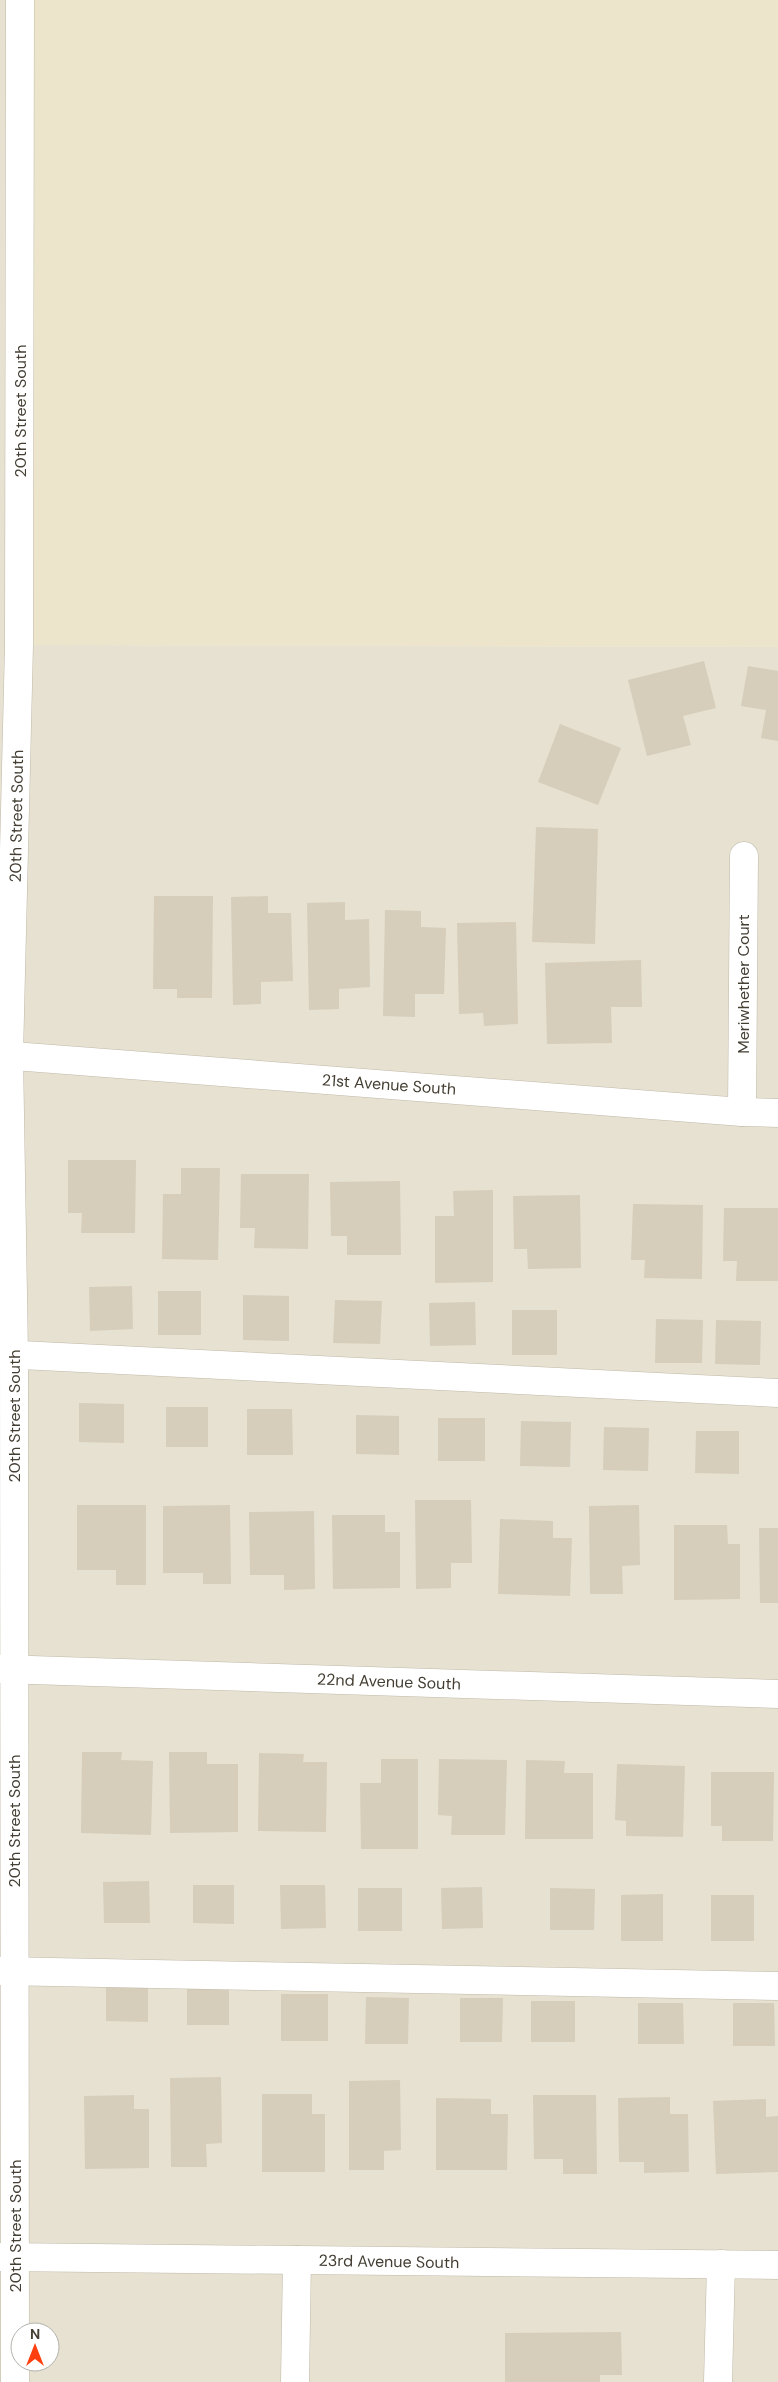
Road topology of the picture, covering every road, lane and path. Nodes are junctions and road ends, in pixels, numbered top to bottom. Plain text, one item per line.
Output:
1 (20, 0) edge
2 (10, 172) edge
3 (10, 458) edge
4 (8, 775) edge
5 (744, 856) dead end
6 (4, 1055) edge
7 (742, 1112) junction
8 (778, 1113) edge
9 (7, 1354) edge
10 (778, 1393) edge
11 (7, 1670) edge
12 (778, 1694) edge
13 (7, 1971) edge
14 (778, 1986) edge
15 (8, 2257) edge
16 (297, 2260) junction
17 (721, 2264) junction
18 (778, 2265) edge
19 (15, 2382) edge
20 (295, 2382) edge
21 (718, 2382) edge

1 - 2 street, 20th Street South
2 - 3 street, 20th Street South
3 - 4 street, 20th Street South
4 - 6 street, 20th Street South
5 - 7 street, Meriwhether Court
6 - 7 street, 21st Avenue South
6 - 9 street, 20th Street South
7 - 8 street, 21st Avenue South
9 - 10 street
9 - 11 street, 20th Street South
11 - 12 street, 22nd Avenue South
11 - 13 street, 20th Street South
13 - 14 street
13 - 15 street, 20th Street South
15 - 16 street, 23rd Avenue South
15 - 19 street, 20th Street South
16 - 17 street, 23rd Avenue South
16 - 20 street
17 - 18 street, 23rd Avenue South
17 - 21 street

